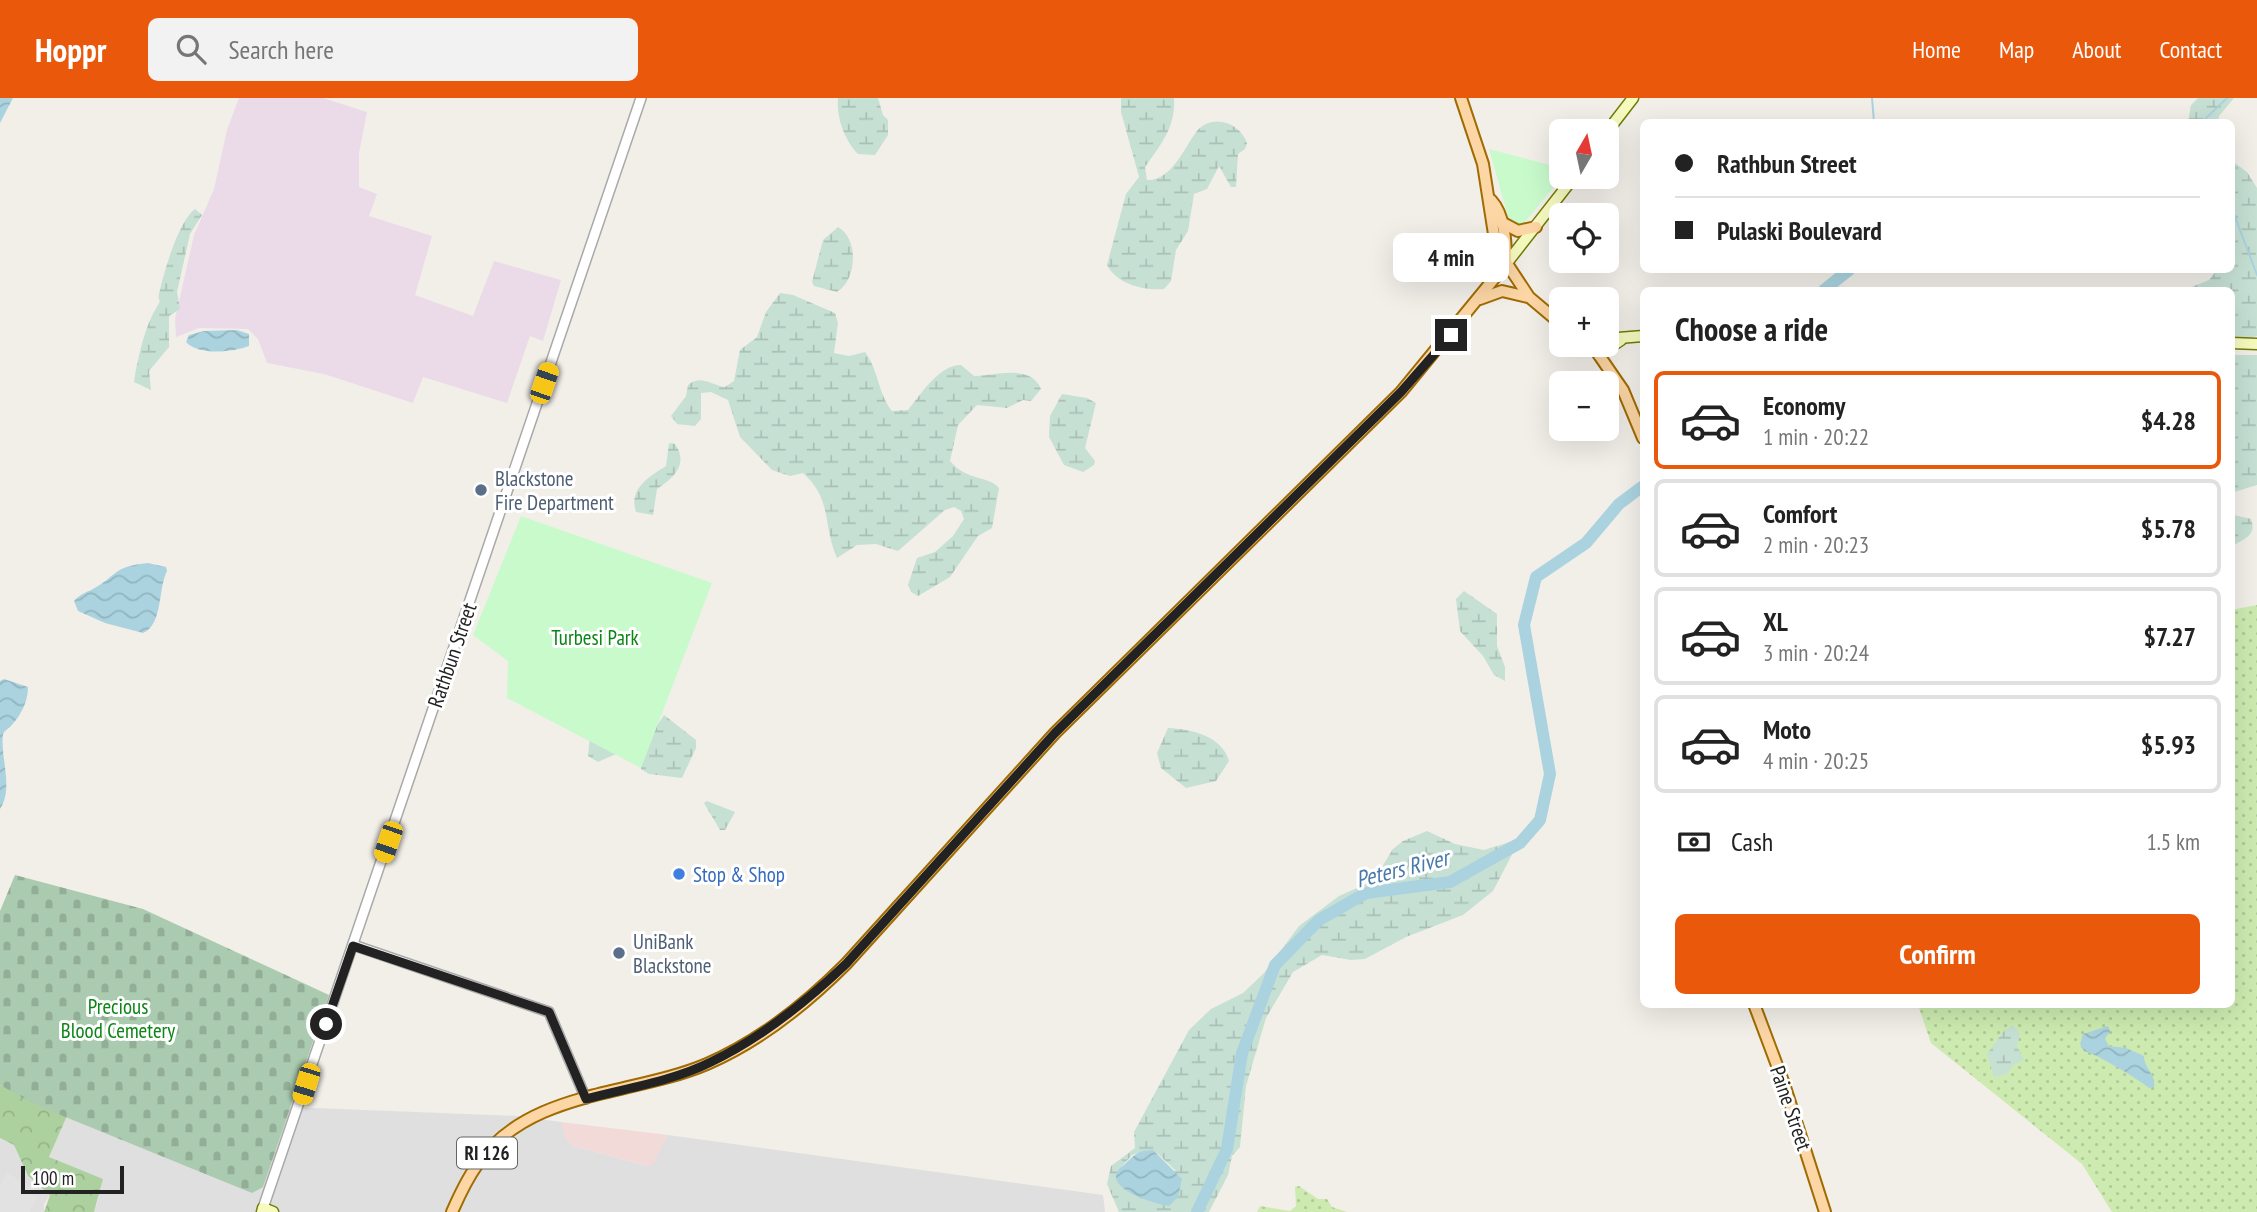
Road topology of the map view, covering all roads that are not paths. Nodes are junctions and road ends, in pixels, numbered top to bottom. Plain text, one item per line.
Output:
1 (641, 98) edge
2 (1461, 98) edge
3 (1633, 98) edge
4 (1617, 119) edge
5 (1565, 189) edge
6 (1491, 201) junction
7 (1501, 222) junction
8 (1536, 227) junction
9 (1506, 264) junction
10 (1529, 297) junction
11 (1478, 301) junction
12 (1549, 314) edge
13 (1640, 336) edge
14 (1628, 337) junction
15 (1619, 338) edge
16 (1619, 340) edge
17 (2235, 343) edge
18 (2257, 344) edge
19 (1601, 357) edge
20 (1640, 431) edge
21 (353, 946) junction
22 (1755, 1008) edge
23 (586, 1099) junction
24 (266, 1211) edge
25 (452, 1212) edge
26 (1825, 1212) edge

1 - 21 street, Rathbun Street
2 - 6 main road
3 - 4 main road
5 - 8 main road
6 - 7 main road
6 - 9 main road
7 - 8 main road
7 - 9 main road
8 - 9 main road
9 - 10 main road
9 - 11 main road
10 - 11 main road
10 - 12 main road
11 - 23 main road
13 - 14 main road
14 - 15 main road
14 - 16 main road
17 - 18 main road
19 - 20 main road
21 - 23 street
21 - 24 street, Rathbun Street
22 - 26 main road, Paine Street
23 - 25 main road, RI 126

